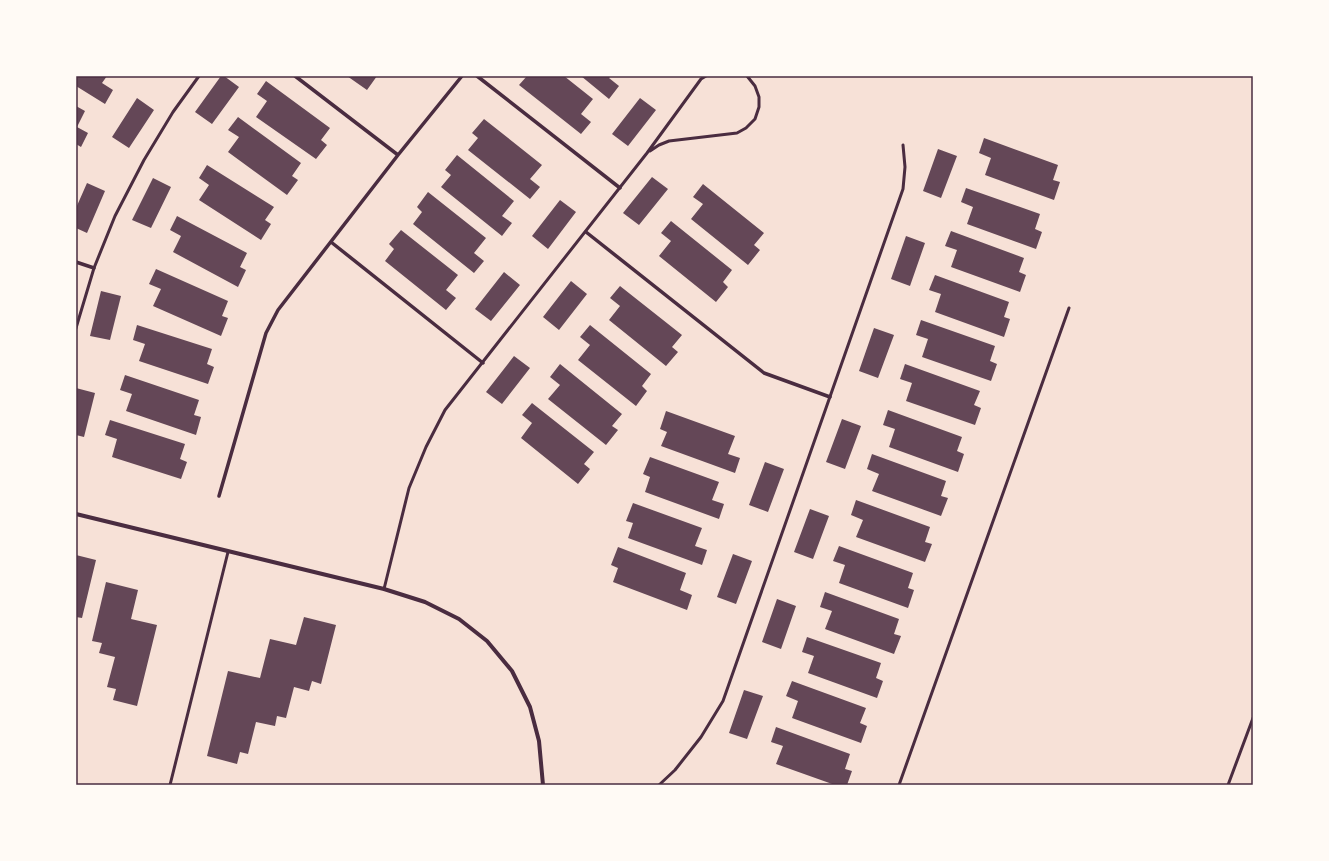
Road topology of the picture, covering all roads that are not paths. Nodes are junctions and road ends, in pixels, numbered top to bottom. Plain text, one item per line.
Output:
1 (199, 76) edge
2 (295, 76) edge
3 (462, 76) edge
4 (477, 76) edge
5 (706, 76) edge
6 (747, 76) edge
7 (903, 145) dead end
8 (647, 154) junction
9 (398, 155) junction
10 (620, 188) junction
11 (586, 232) junction
12 (331, 242) junction
13 (76, 262) edge
14 (94, 268) junction
15 (1069, 308) dead end
16 (76, 328) edge
17 (483, 363) junction
18 (830, 397) junction
19 (219, 496) dead end
20 (76, 514) edge
21 (228, 552) junction
22 (384, 589) junction
23 (1253, 718) edge
24 (170, 785) edge
25 (544, 785) edge
26 (659, 785) edge
27 (899, 785) edge
28 (1228, 785) edge

1 - 14 lane
2 - 9 street
3 - 9 street
4 - 10 street
5 - 8 lane
6 - 8 lane
7 - 18 lane
8 - 10 lane
9 - 12 street
10 - 11 lane
11 - 17 lane
11 - 18 street
12 - 17 street
12 - 19 street
13 - 14 street
14 - 16 lane
15 - 27 lane
17 - 22 lane
18 - 26 lane
20 - 21 street
21 - 22 street
21 - 24 lane
22 - 25 street
23 - 28 lane

